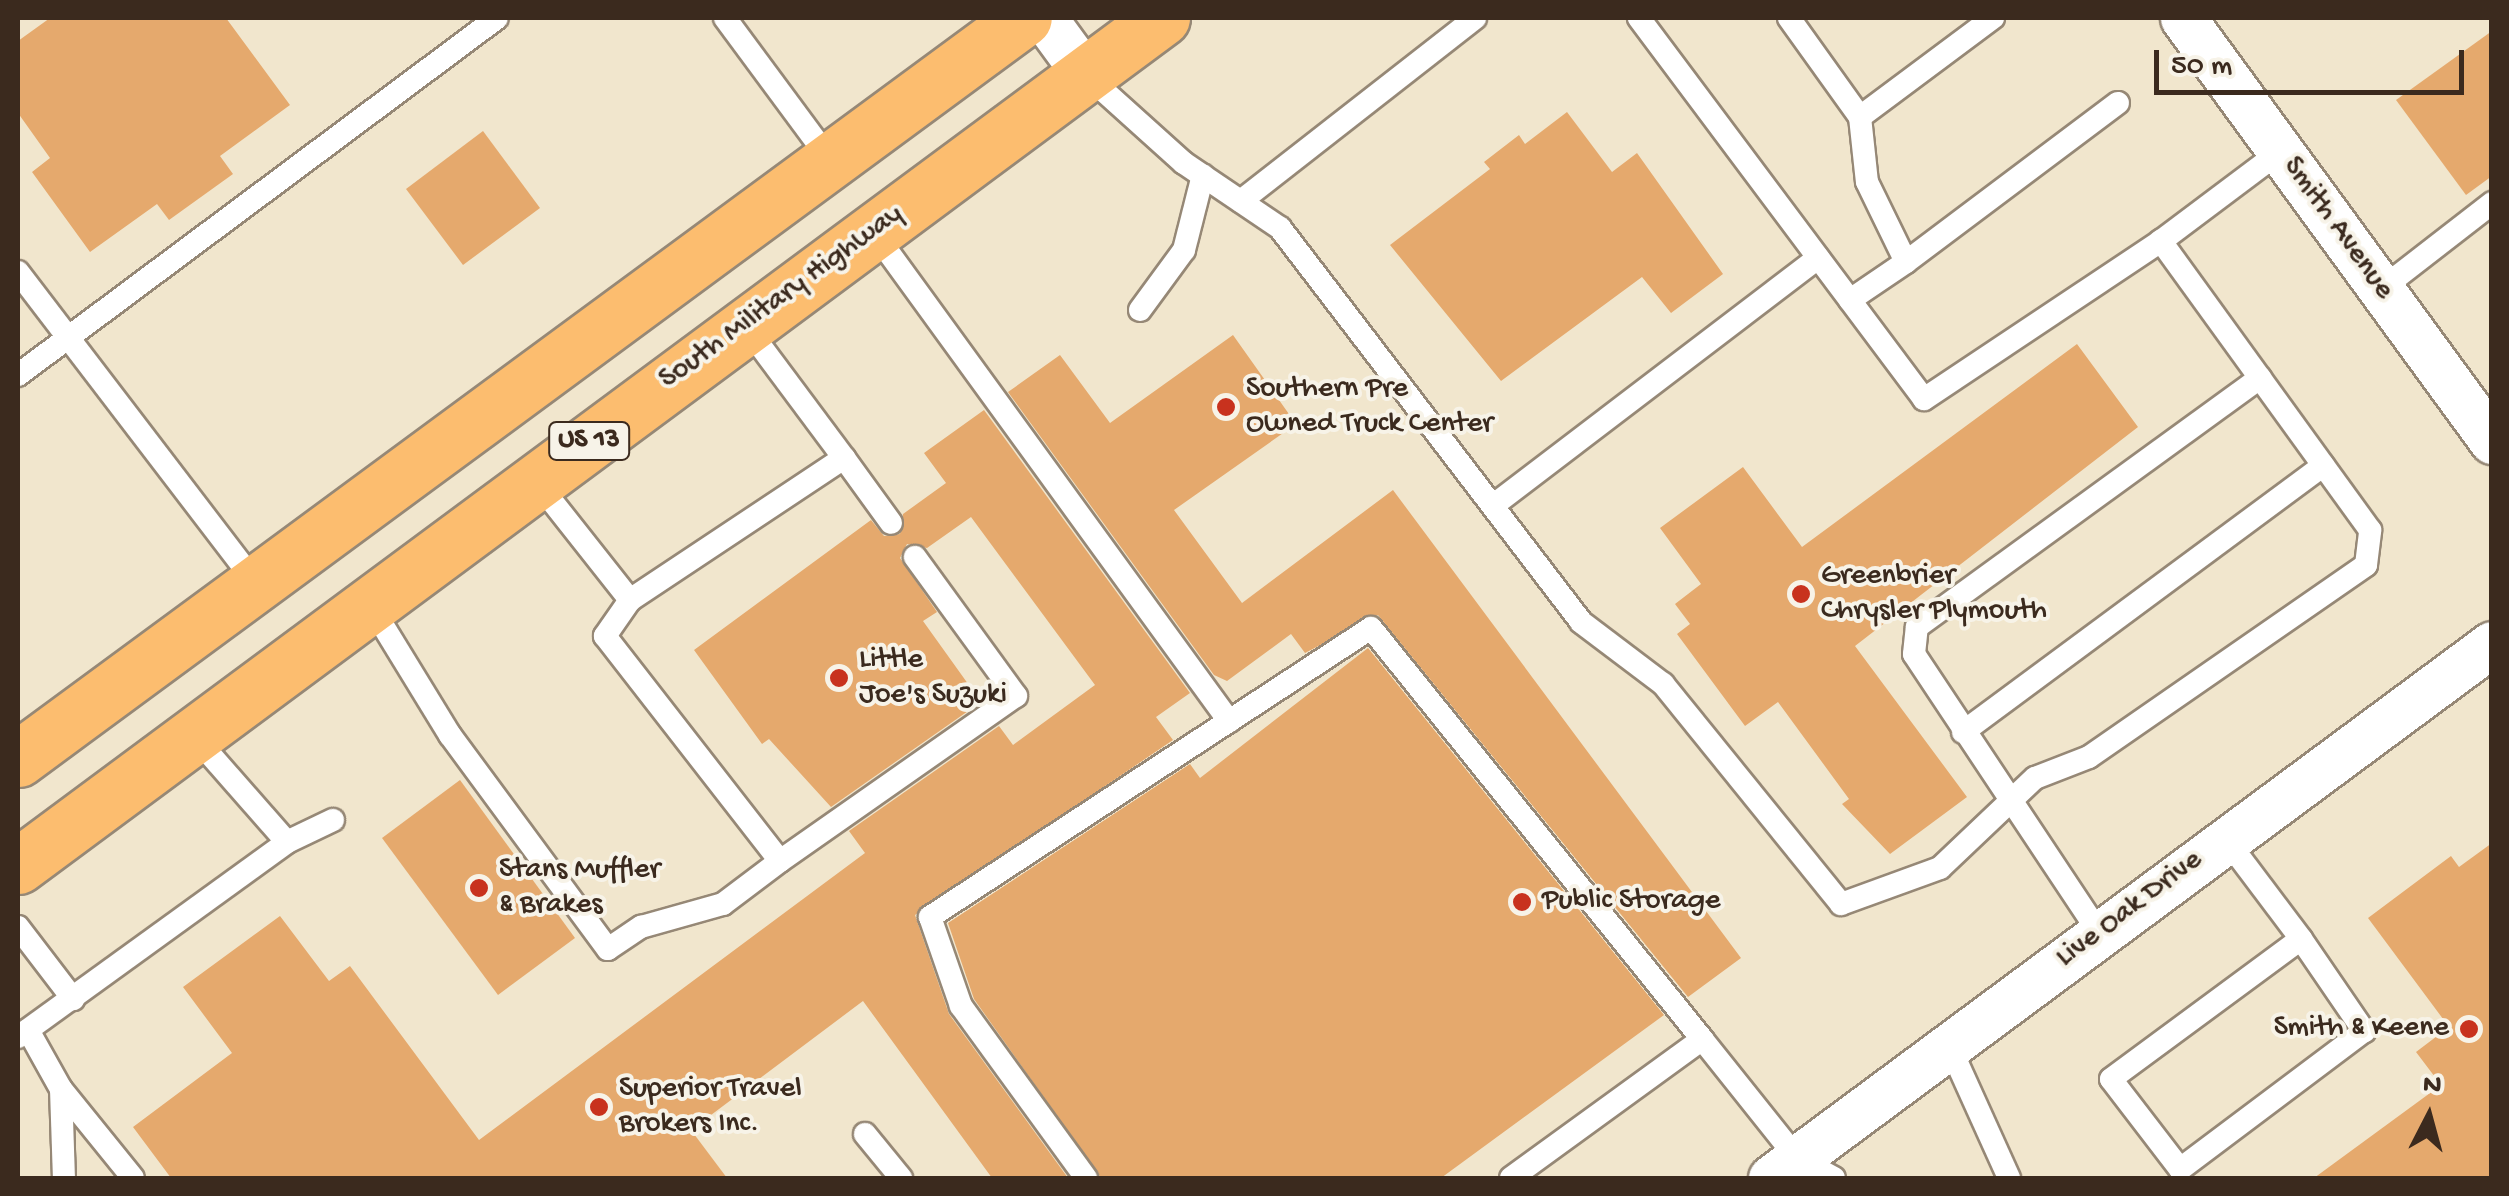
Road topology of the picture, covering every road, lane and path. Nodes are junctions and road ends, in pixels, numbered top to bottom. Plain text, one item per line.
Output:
1 (498, 18) edge
2 (725, 18) edge
3 (1024, 18) edge
4 (1044, 18) edge
5 (1162, 18) edge
6 (1475, 18) edge
7 (1639, 18) edge
8 (1789, 18) edge
9 (1994, 18) edge
10 (2182, 18) edge
11 (1085, 74) junction
12 (2118, 103) dead end
13 (1860, 116) junction
14 (2280, 151) junction
15 (830, 160) junction
16 (1203, 175) junction
17 (1241, 200) junction
18 (2492, 203) edge
19 (873, 231) junction
20 (2161, 241) junction
21 (1818, 258) junction
22 (1906, 262) junction
23 (18, 272) edge
24 (2380, 290) junction
25 (1850, 300) junction
26 (1140, 310) dead end
27 (745, 325) junction
28 (68, 338) junction
29 (18, 375) edge
30 (2260, 378) junction
31 (2492, 441) edge
32 (844, 458) junction
33 (2324, 466) junction
34 (536, 480) junction
35 (1495, 504) junction
36 (891, 523) dead end
37 (915, 557) dead end
38 (256, 583) junction
39 (630, 600) junction
40 (370, 603) junction
41 (2492, 644) edge
42 (1228, 721) junction
43 (1963, 732) junction
44 (193, 735) junction
45 (18, 759) edge
46 (2009, 804) junction
47 (333, 820) dead end
48 (2225, 838) junction
49 (287, 842) junction
50 (780, 861) junction
51 (18, 866) edge
52 (18, 927) edge
53 (2100, 934) junction
54 (2301, 939) junction
55 (73, 999) junction
56 (22, 1033) edge
57 (1702, 1039) junction
58 (1950, 1046) junction
59 (61, 1089) junction
60 (866, 1134) dead end
61 (1801, 1172) edge
62 (64, 1178) edge
63 (134, 1178) edge
64 (901, 1178) edge
65 (1086, 1178) edge
66 (1511, 1178) edge
67 (2009, 1178) edge

1 - 28 lane
2 - 15 lane
3 - 15 main road, US 13
4 - 11 street
5 - 11 main road, South Military Highway / US 13
6 - 17 lane
7 - 21 lane
8 - 13 lane
9 - 13 lane
10 - 14 street, Smith Avenue
11 - 16 lane
11 - 19 main road, South Military Highway / US 13
12 - 22 lane
13 - 22 lane
14 - 20 lane
14 - 24 street, Smith Avenue
15 - 38 main road, US 13
16 - 17 lane
16 - 26 lane
17 - 35 lane
18 - 24 lane
19 - 27 main road, South Military Highway / US 13
19 - 42 lane
20 - 25 lane
20 - 30 lane
21 - 25 lane
21 - 35 lane
22 - 25 lane
23 - 28 lane
24 - 31 street, Smith Avenue
27 - 32 lane
27 - 34 main road, South Military Highway / US 13
28 - 29 lane
28 - 38 lane
30 - 33 lane
30 - 43 lane
32 - 36 lane
32 - 39 lane
33 - 43 lane
33 - 46 lane
34 - 39 lane
34 - 40 main road, South Military Highway / US 13
35 - 46 lane
37 - 50 lane
38 - 45 main road, US 13
39 - 50 lane
40 - 44 main road, South Military Highway / US 13
40 - 50 lane
41 - 48 street, Live Oak Drive
42 - 57 lane
42 - 65 lane
43 - 46 lane
44 - 49 lane
44 - 51 main road, South Military Highway / US 13
46 - 53 lane
47 - 49 lane
48 - 53 street, Live Oak Drive
48 - 54 lane
49 - 55 lane
52 - 55 lane
53 - 58 street, Live Oak Drive
54 - 54 lane
55 - 56 lane
56 - 59 lane
57 - 61 lane
57 - 66 lane
58 - 61 street, Live Oak Drive
58 - 67 lane
59 - 62 lane
59 - 63 lane
60 - 64 lane

